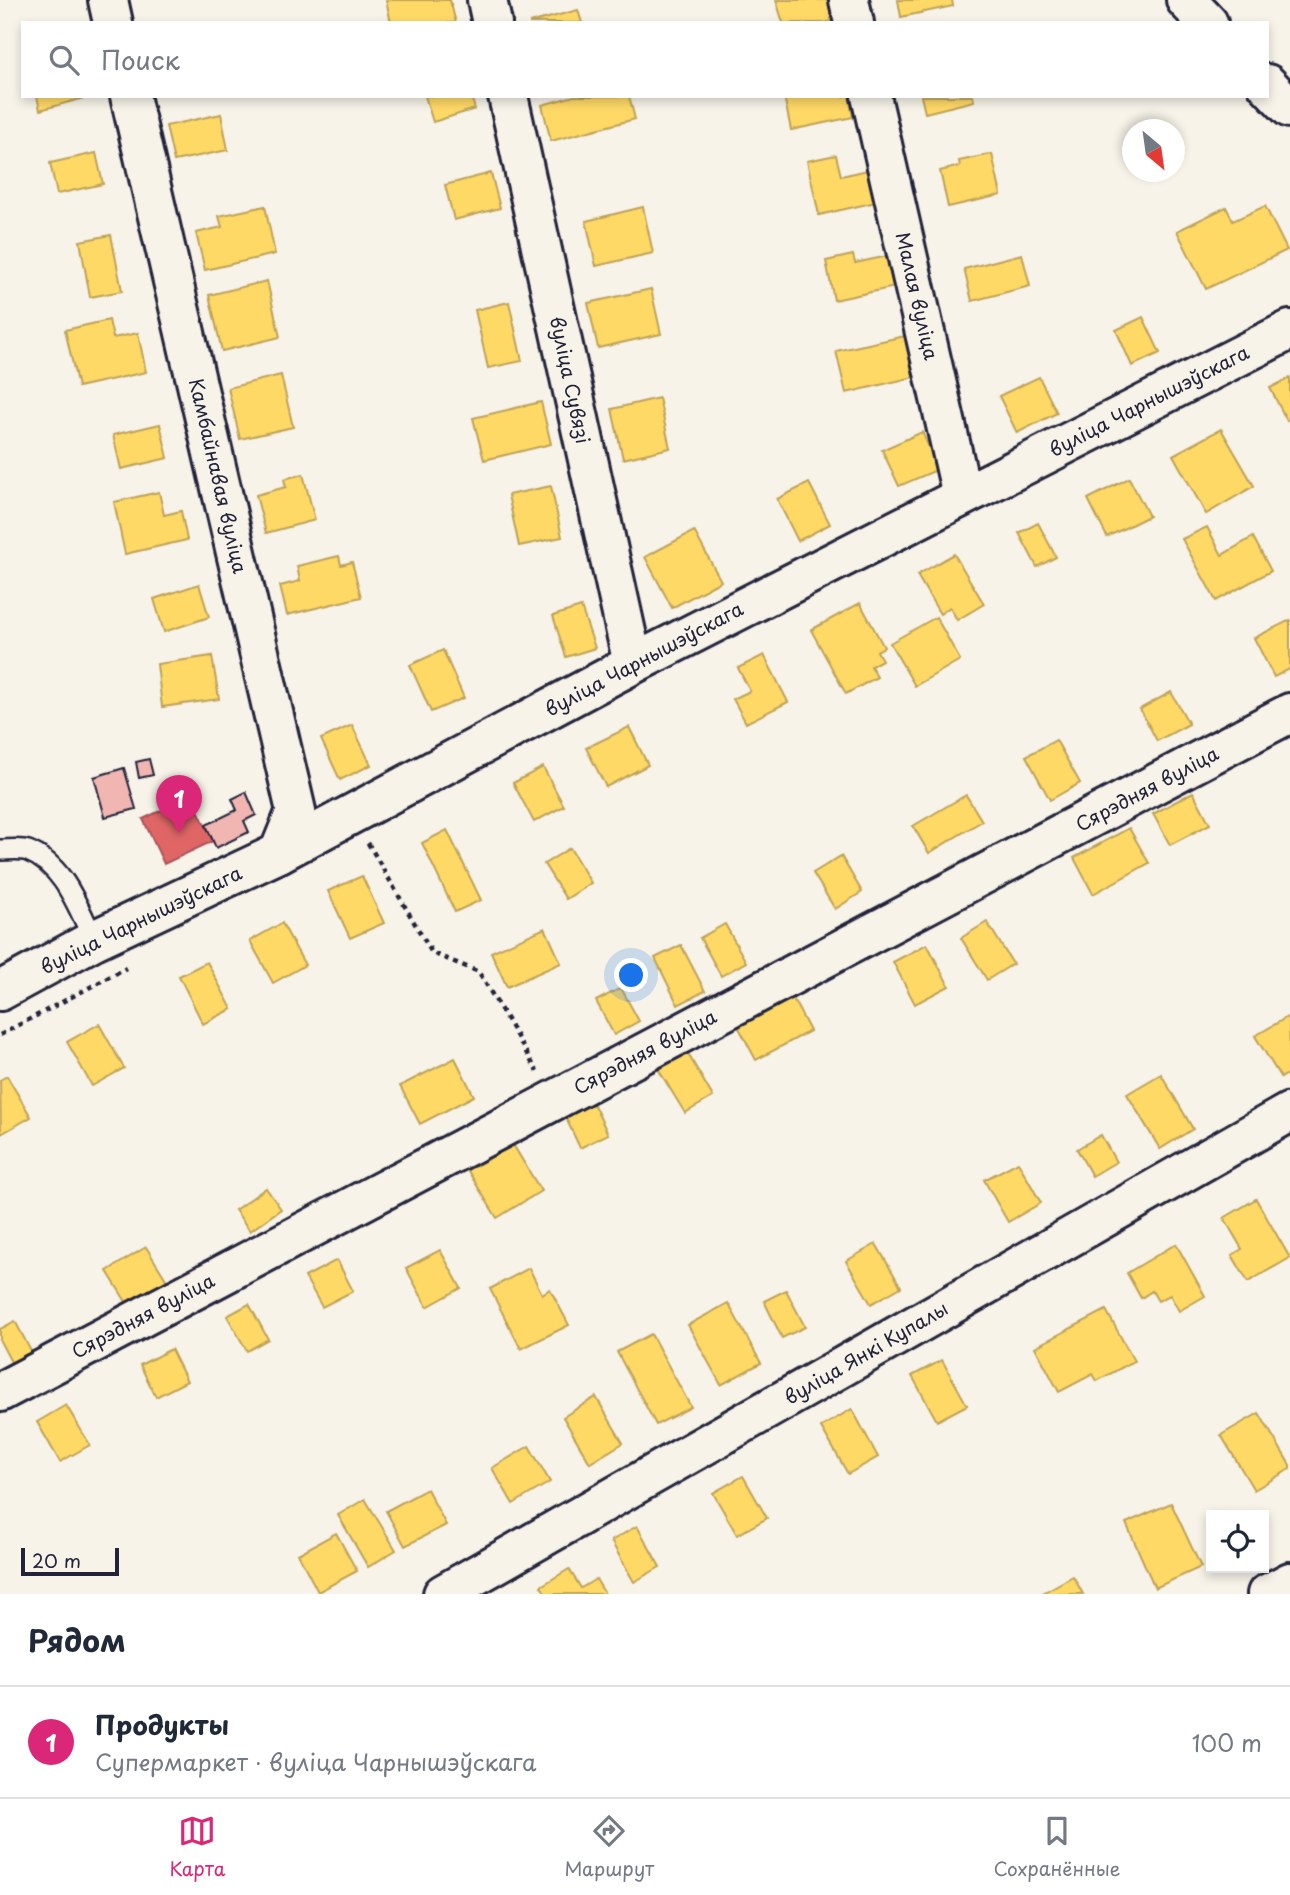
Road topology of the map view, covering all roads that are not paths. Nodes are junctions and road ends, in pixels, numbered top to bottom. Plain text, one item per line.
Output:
1 (108, 0) edge
2 (487, 0) edge
3 (849, 0) edge
4 (1186, 0) edge
5 (113, 21) edge
6 (492, 21) edge
7 (854, 21) edge
8 (1206, 21) edge
9 (1269, 86) edge
10 (130, 98) edge
11 (508, 98) edge
12 (871, 98) edge
13 (1290, 108) edge
14 (1290, 330) edge
15 (962, 495) junction
16 (633, 664) junction
17 (1290, 713) edge
18 (0, 850) edge
19 (279, 853) junction
20 (94, 940) junction
21 (0, 990) edge
22 (1290, 1112) edge
23 (0, 1392) edge
24 (1290, 1582) edge
25 (443, 1594) edge
26 (1267, 1594) edge

1 - 5 street
2 - 6 street
3 - 7 street
4 - 8 street
9 - 13 street
10 - 19 street, Камбайнавая вуліца
11 - 16 street, вуліца Сувязі
12 - 15 street, Малая вуліца
14 - 15 street, вуліца Чарнышэўскага
15 - 16 street, вуліца Чарнышэўскага
16 - 19 street, вуліца Чарнышэўскага
17 - 23 street, Сярэдняя вуліца
18 - 20 lane
19 - 20 street, вуліца Чарнышэўскага
20 - 21 street, вуліца Чарнышэўскага
22 - 25 street, вуліца Янкі Купалы
24 - 26 street

